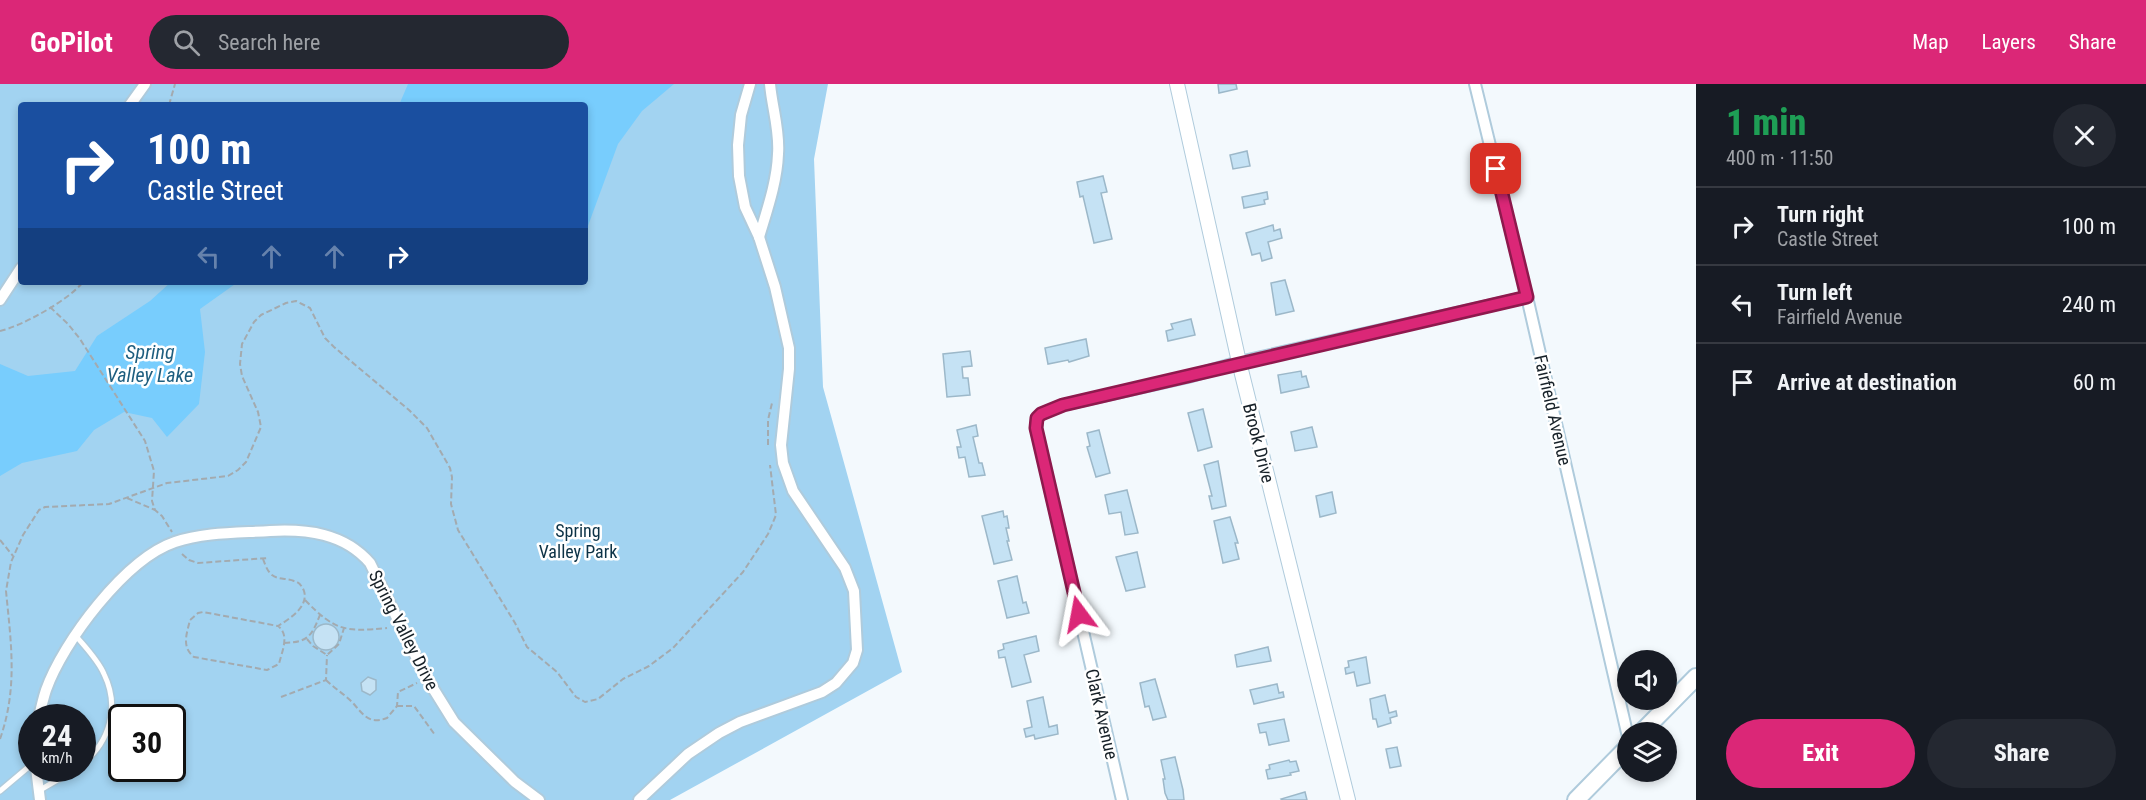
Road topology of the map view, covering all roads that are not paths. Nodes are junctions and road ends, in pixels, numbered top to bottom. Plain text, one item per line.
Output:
1 (145, 84) edge
2 (750, 84) edge
3 (770, 84) edge
4 (1177, 84) edge
5 (1475, 84) edge
6 (132, 102) edge
7 (759, 237) junction
8 (18, 273) edge
9 (1527, 297) junction
10 (0, 300) edge
11 (1239, 362) junction
12 (75, 635) junction
13 (1696, 677) edge
14 (42, 704) edge
15 (1625, 722) edge
16 (1652, 722) edge
17 (96, 750) edge
18 (1617, 758) edge
19 (18, 776) edge
20 (58, 782) edge
21 (0, 791) edge
22 (40, 795) edge
23 (539, 800) edge
24 (639, 800) edge
25 (1122, 800) edge
26 (1348, 800) edge
27 (1575, 800) edge

1 - 6 street
2 - 7 street
3 - 7 street
4 - 11 street, Brook Drive
5 - 9 street, Fairfield Avenue
7 - 24 street
8 - 10 street
9 - 11 street
9 - 15 street, Fairfield Avenue
11 - 25 street, Clark Avenue
11 - 26 street, Brook Drive
12 - 14 street, Spring Valley Drive
12 - 17 lane
12 - 23 street, Spring Valley Drive
13 - 16 main road
18 - 27 main road
19 - 21 lane
20 - 22 lane

